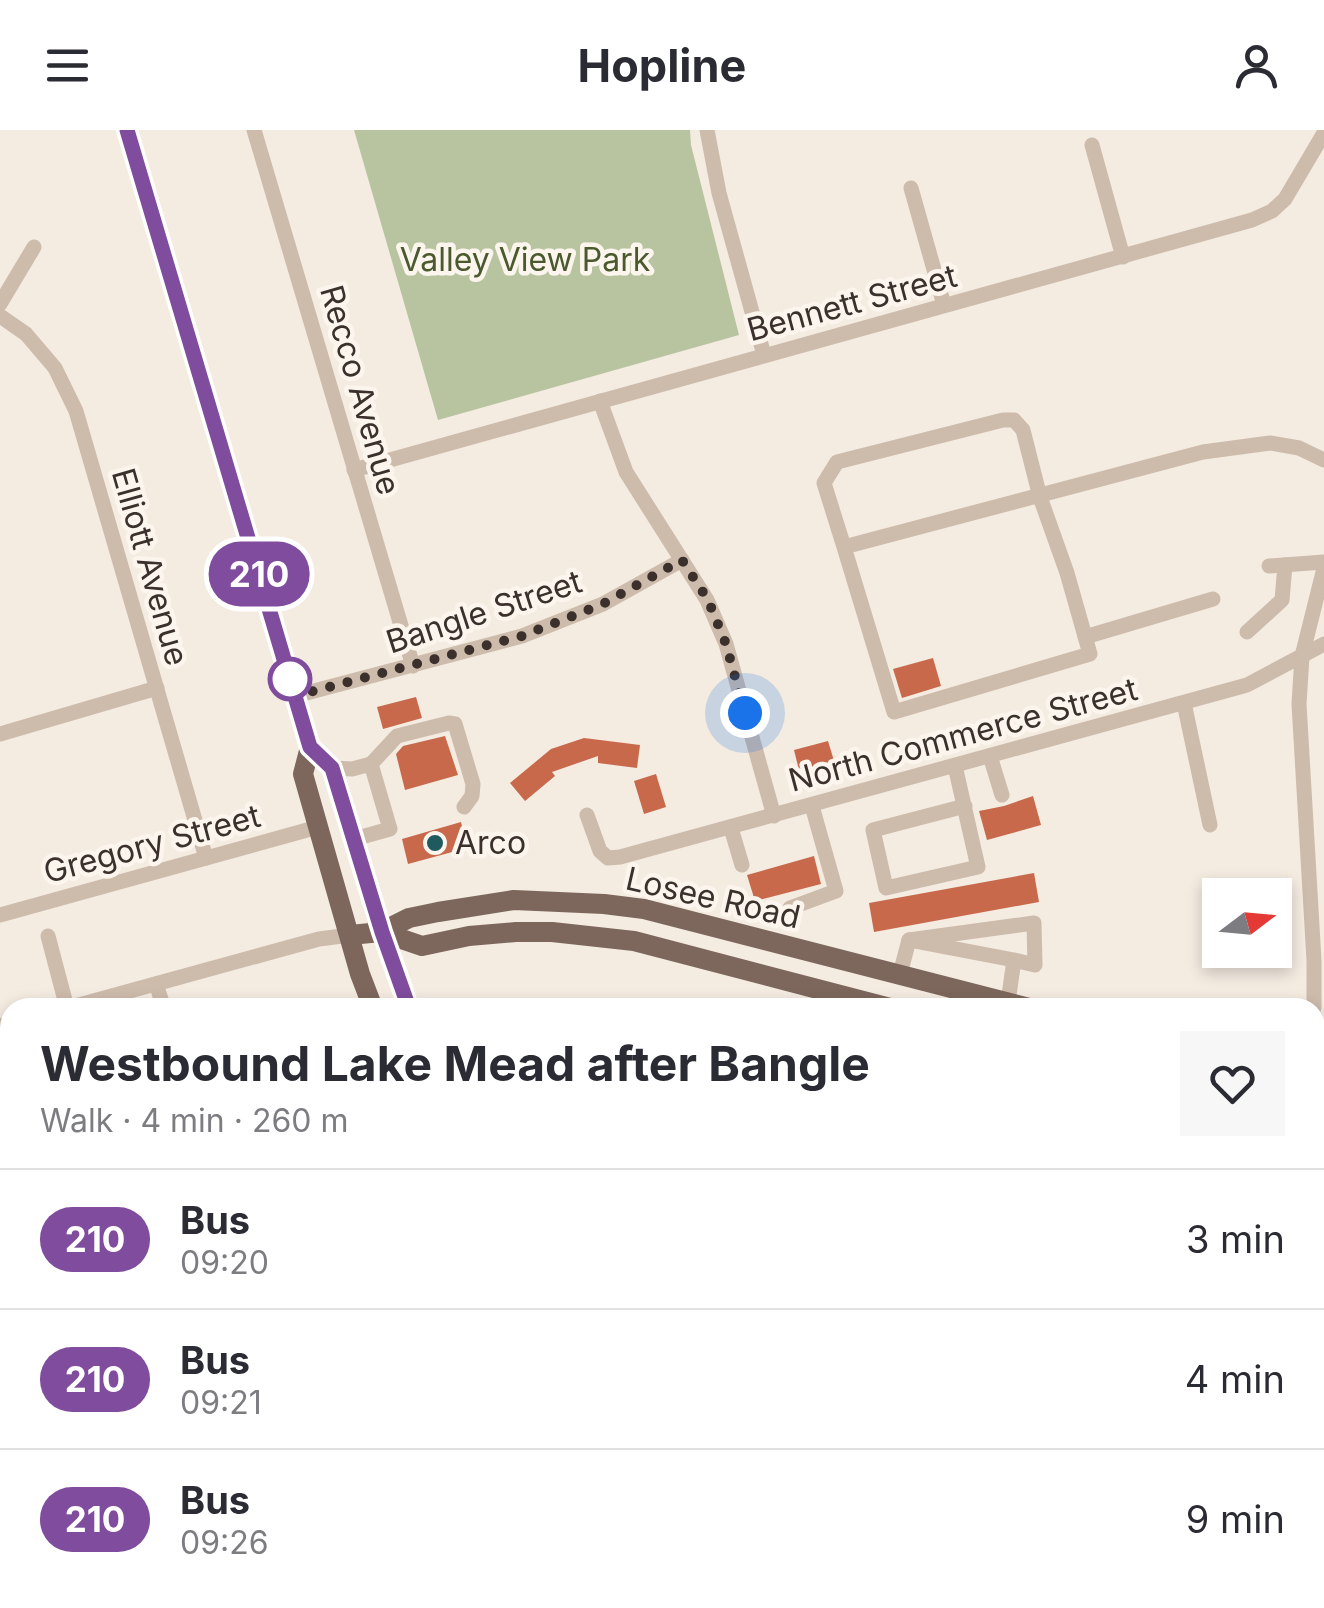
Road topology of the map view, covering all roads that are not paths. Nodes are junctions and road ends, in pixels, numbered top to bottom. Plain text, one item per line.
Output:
1 (127, 130) edge
2 (254, 130) edge
3 (707, 130) edge
4 (1324, 133) edge
5 (1092, 144) dead end
6 (911, 188) dead end
7 (34, 247) dead end
8 (1123, 257) junction
9 (0, 304) edge
10 (944, 305) junction
11 (0, 316) edge
12 (764, 356) junction
13 (600, 401) junction
14 (1324, 460) edge
15 (354, 470) junction
16 (1040, 497) junction
17 (844, 547) junction
18 (682, 560) junction
19 (1324, 565) edge
20 (1213, 599) dead end
21 (1248, 632) dead end
22 (1086, 637) junction
23 (1324, 644) edge
24 (1302, 656) junction
25 (413, 666) junction
26 (157, 688) junction
27 (295, 696) junction
28 (1184, 703) junction
29 (0, 734) edge
30 (310, 747) junction
31 (990, 756) junction
32 (371, 764) junction
33 (955, 766) junction
34 (332, 768) junction
35 (1002, 795) dead end
36 (812, 806) junction
37 (964, 806) junction
38 (464, 807) dead end
39 (587, 815) dead end
40 (774, 816) junction
41 (1210, 825) dead end
42 (318, 827) junction
43 (731, 828) junction
44 (354, 839) junction
45 (206, 858) junction
46 (742, 865) dead end
47 (790, 908) dead end
48 (0, 915) edge
49 (382, 932) junction
50 (350, 935) junction
51 (48, 936) dead end
52 (909, 940) junction
53 (1014, 960) junction
54 (900, 974) junction
55 (156, 984) junction
56 (65, 998) edge
57 (105, 998) edge
58 (161, 998) edge
59 (369, 998) edge
60 (406, 998) edge
61 (851, 998) edge
62 (991, 998) edge
63 (1017, 998) edge
64 (1314, 998) edge

1 - 27 main road
2 - 15 street, Recco Avenue
3 - 12 street
4 - 8 street, Bennett Street
5 - 8 street
6 - 10 street
7 - 9 street
8 - 10 street, Bennett Street
10 - 12 street, Bennett Street
11 - 26 street, Elliott Avenue
12 - 13 street, Bennett Street
13 - 15 street, Bennett Street
13 - 18 street
14 - 16 street
15 - 25 street, Recco Avenue
16 - 17 street
16 - 17 street
16 - 22 street
17 - 22 street
18 - 25 street, Bangle Street
18 - 40 street
19 - 21 street
19 - 24 street
20 - 22 street
23 - 24 street, North Commerce Street
24 - 28 street, North Commerce Street
24 - 64 street
25 - 27 street, Bangle Street
26 - 29 street
26 - 45 street, Elliott Avenue
27 - 30 main road
28 - 31 street, North Commerce Street
28 - 41 street
30 - 34 main road
30 - 42 main road
31 - 33 street, North Commerce Street
31 - 35 street
32 - 34 street
32 - 38 street
32 - 44 street
33 - 36 street, North Commerce Street
33 - 37 street
34 - 44 main road
36 - 40 street, North Commerce Street
36 - 47 street
37 - 37 street
39 - 43 street, North Commerce Street
40 - 43 street, North Commerce Street
42 - 45 street, Gregory Street
42 - 50 main road
43 - 46 street
44 - 49 main road
45 - 48 street, Gregory Street
49 - 50 main road, Losee Road
49 - 54 main road, Losee Road
49 - 60 main road
49 - 61 main road, Losee Road
50 - 55 street, Losee Road
50 - 59 main road
51 - 56 street
52 - 53 street
52 - 53 street
52 - 54 street
53 - 63 street
54 - 62 main road, Losee Road
55 - 57 street, Losee Road
55 - 58 street

